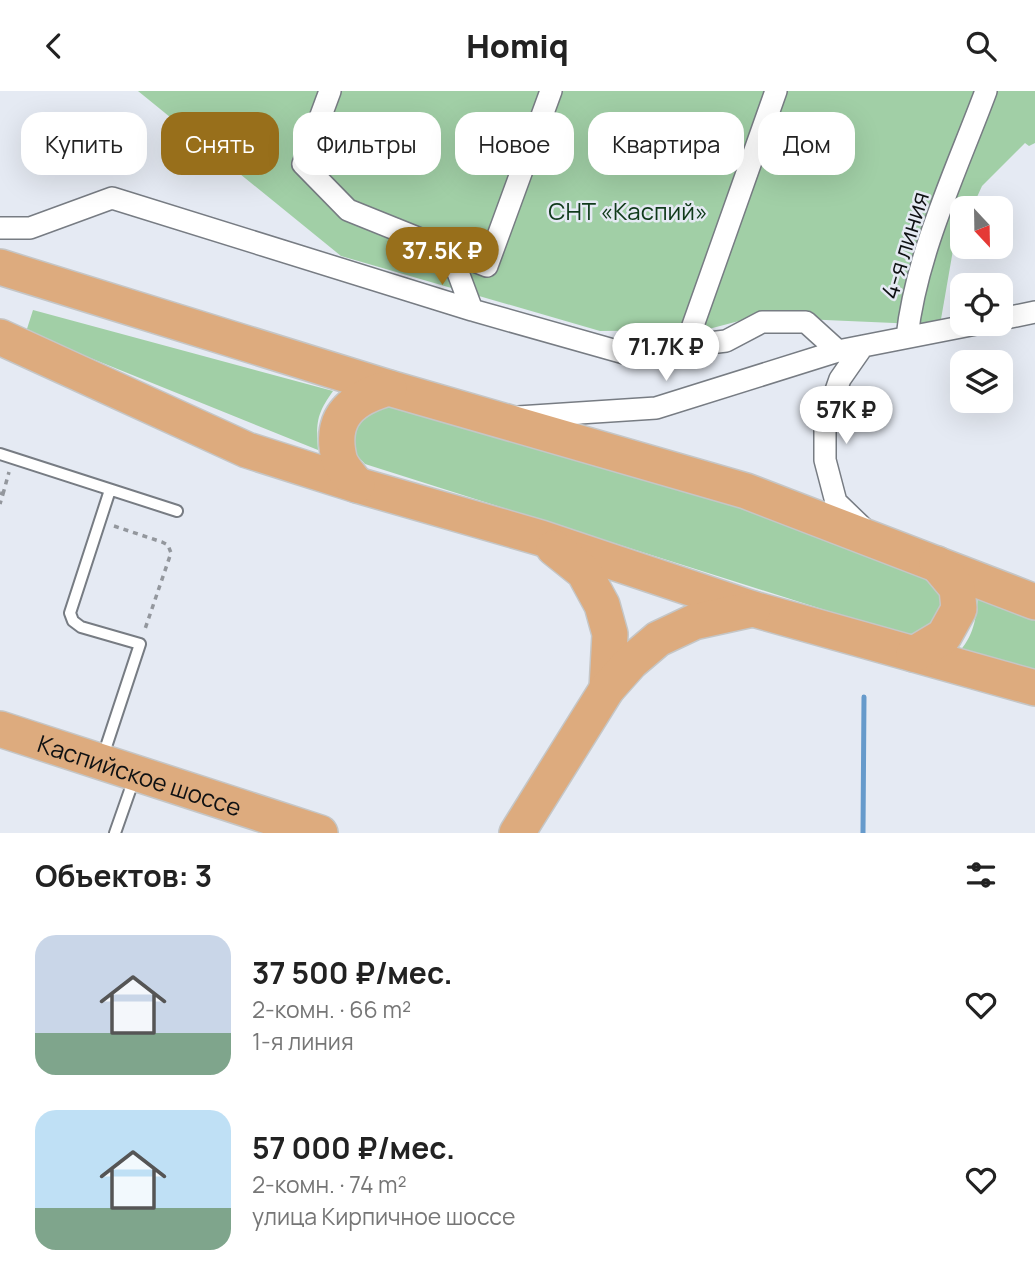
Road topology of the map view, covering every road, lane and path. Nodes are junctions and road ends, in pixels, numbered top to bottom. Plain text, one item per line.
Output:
1 (330, 91) edge
2 (551, 91) edge
3 (776, 91) edge
4 (986, 91) edge
5 (0, 228) edge
6 (450, 251) junction
7 (0, 267) edge
8 (472, 310) junction
9 (1035, 312) edge
10 (1013, 317) edge
11 (950, 329) edge
12 (0, 337) edge
13 (907, 337) junction
14 (863, 346) junction
15 (685, 348) junction
16 (838, 351) junction
17 (389, 388) junction
18 (494, 418) junction
19 (0, 454) edge
20 (13, 458) junction
21 (357, 485) junction
22 (110, 490) junction
23 (1, 493) edge
24 (0, 504) edge
25 (177, 511) dead end
26 (100, 522) junction
27 (541, 538) junction
28 (877, 541) junction
29 (937, 564) junction
30 (1035, 602) edge
31 (753, 609) junction
32 (140, 644) junction
33 (914, 654) junction
34 (1035, 688) edge
35 (607, 689) junction
36 (0, 729) edge
37 (101, 762) junction
38 (137, 773) junction
39 (115, 833) edge
40 (320, 833) edge
41 (517, 833) edge

1 - 6 street
2 - 6 street
3 - 15 street
4 - 13 street, 4-я линия
5 - 8 street
6 - 8 street
7 - 17 main road
8 - 15 street
9 - 10 street
11 - 13 street
12 - 21 main road
13 - 14 street
14 - 16 street
14 - 28 street
15 - 16 street
16 - 18 street
17 - 18 main road
17 - 21 main road
18 - 28 main road
19 - 20 lane
20 - 22 lane
20 - 23 path
21 - 27 main road
22 - 25 lane
22 - 26 lane
23 - 24 path
26 - 32 lane
26 - 32 path
27 - 31 main road
27 - 35 main road
28 - 29 main road
29 - 30 main road
29 - 33 main road
31 - 33 main road
31 - 35 main road
32 - 37 lane
33 - 34 main road
35 - 41 main road
36 - 37 main road, Каспийское шоссе
37 - 38 main road, Каспийское шоссе
38 - 39 lane
38 - 40 main road, Каспийское шоссе

